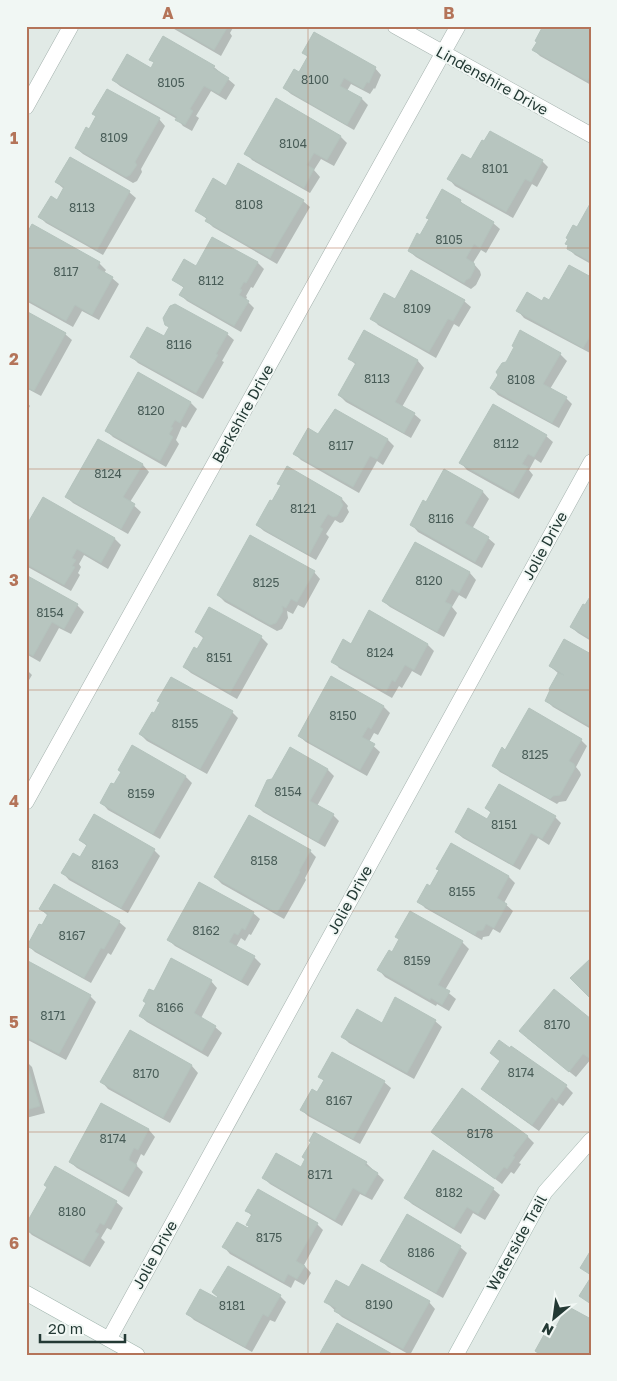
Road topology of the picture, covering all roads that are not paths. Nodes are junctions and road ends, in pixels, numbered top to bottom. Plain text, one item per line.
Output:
1 (71, 26) edge
2 (394, 26) edge
3 (458, 26) edge
4 (442, 54) junction
5 (26, 107) edge
6 (591, 135) edge
7 (591, 462) edge
8 (26, 802) edge
9 (591, 1140) edge
10 (26, 1293) edge
11 (109, 1339) junction
12 (137, 1355) edge
13 (456, 1355) edge

1 - 5 street
2 - 4 street, Lindenshire Drive
3 - 4 street, Berkshire Drive
4 - 6 street, Lindenshire Drive
4 - 8 street, Berkshire Drive
7 - 11 street, Jolie Drive
9 - 13 street, Waterside Trail
10 - 11 street
11 - 12 street

